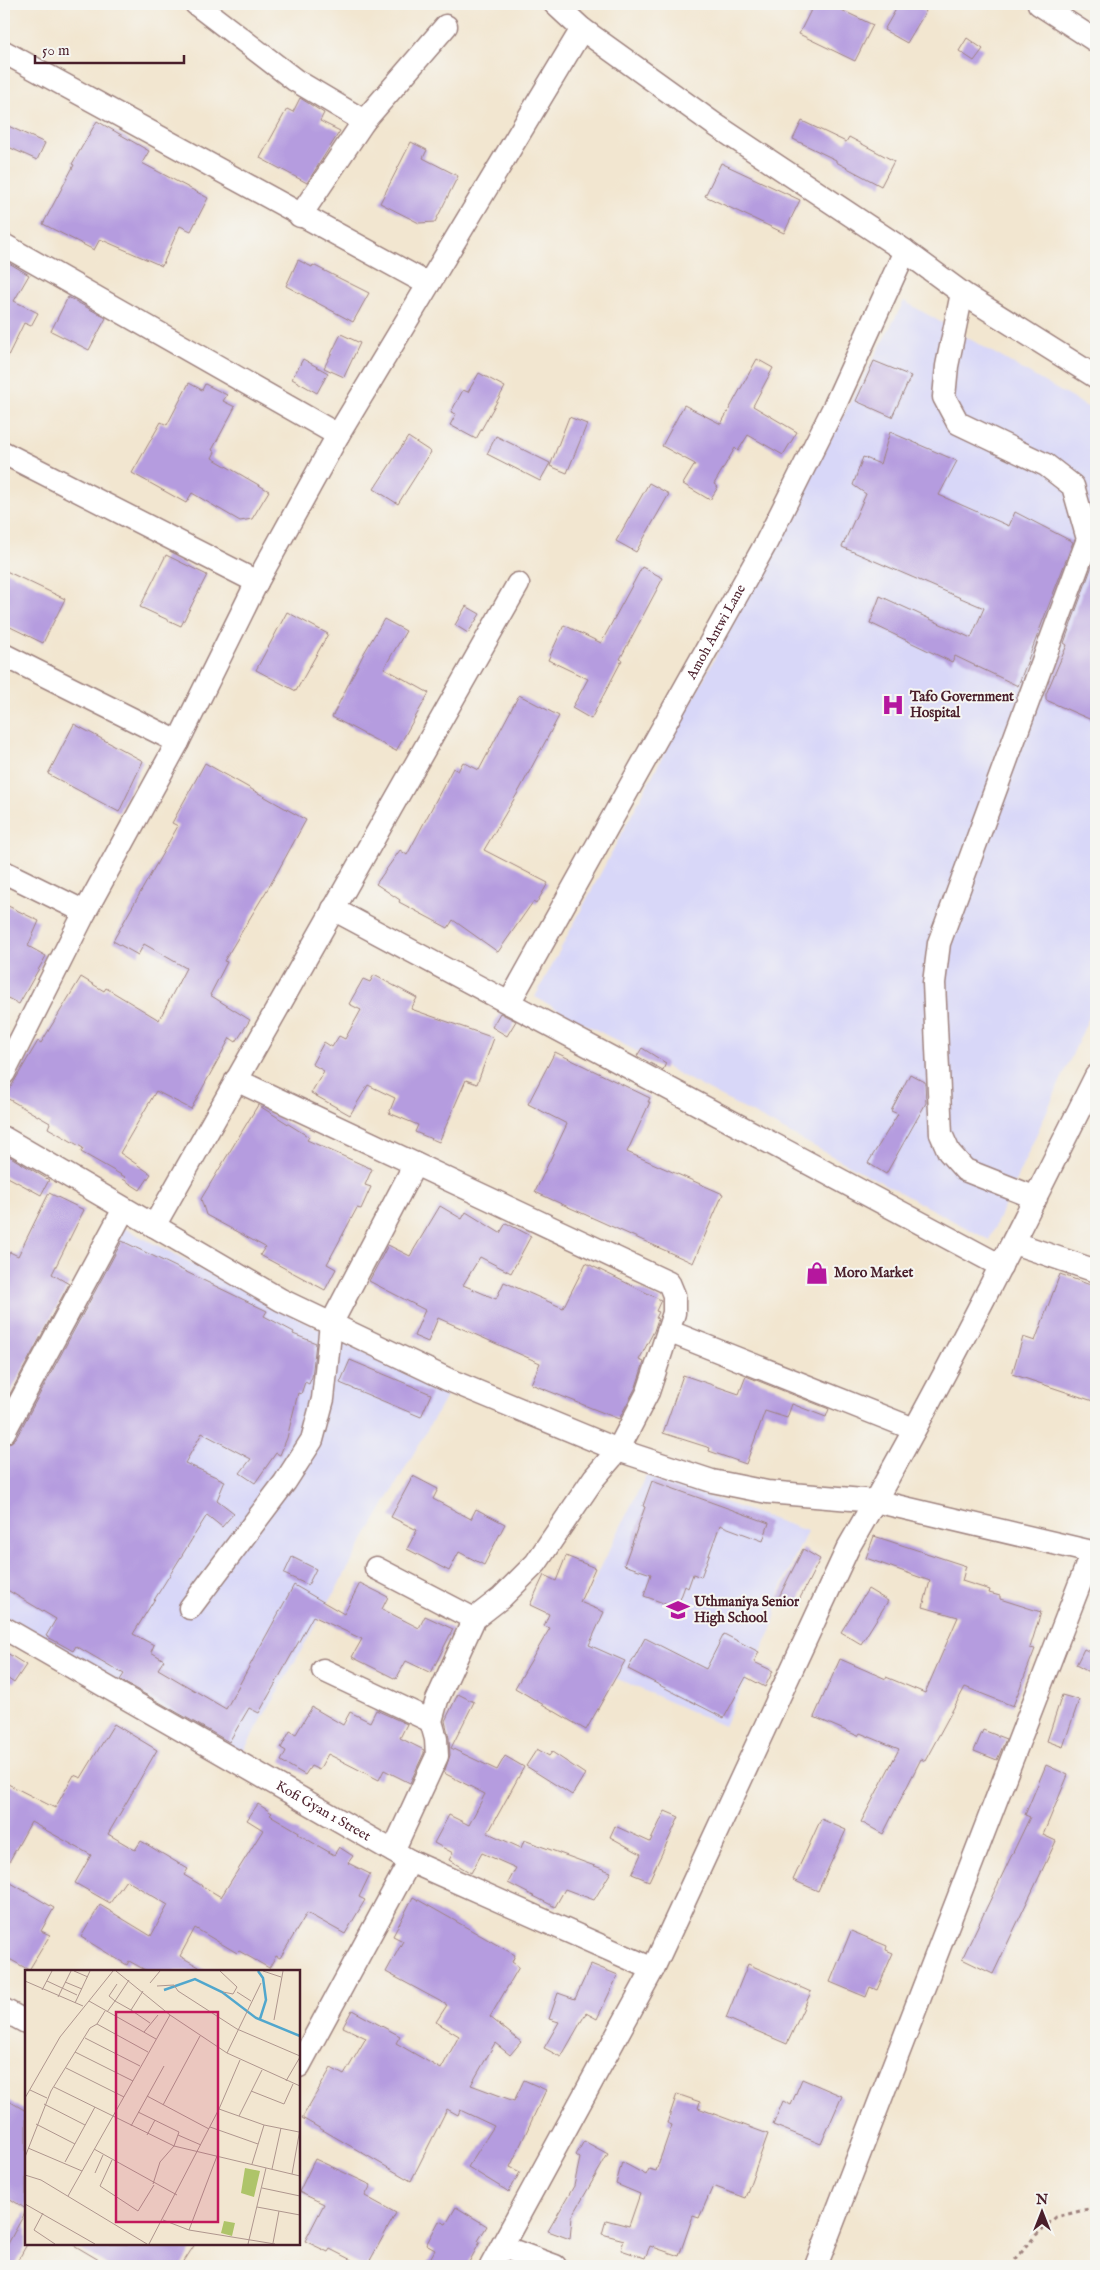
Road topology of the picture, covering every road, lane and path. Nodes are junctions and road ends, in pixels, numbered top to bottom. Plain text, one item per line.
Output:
1 (196, 4) edge
2 (555, 4) edge
3 (1040, 4) edge
4 (446, 26) dead end
5 (582, 30) junction
6 (1096, 41) edge
7 (4, 52) edge
8 (364, 122) junction
9 (300, 216) junction
10 (4, 245) edge
11 (905, 250) junction
12 (428, 284) junction
13 (962, 293) junction
14 (1096, 377) edge
15 (338, 434) junction
16 (4, 453) edge
17 (257, 582) junction
18 (518, 584) dead end
19 (4, 655) edge
20 (178, 742) junction
21 (4, 872) edge
22 (333, 909) junction
23 (86, 912) junction
24 (509, 1003) junction
25 (4, 1073) edge
26 (1096, 1076) edge
27 (236, 1080) junction
28 (4, 1138) edge
29 (415, 1164) junction
30 (1036, 1198) junction
31 (124, 1209) junction
32 (154, 1226) junction
33 (1014, 1243) junction
34 (1001, 1266) junction
35 (1096, 1272) edge
36 (331, 1324) junction
37 (668, 1331) junction
38 (914, 1429) junction
39 (4, 1432) edge
40 (618, 1450) junction
41 (875, 1501) junction
42 (1094, 1552) edge
43 (376, 1568) dead end
44 (190, 1608) dead end
45 (474, 1619) junction
46 (4, 1628) edge
47 (323, 1670) dead end
48 (431, 1721) junction
49 (401, 1856) junction
50 (653, 1969) junction
51 (4, 2010) edge
52 (25, 2021) edge
53 (300, 2064) edge
54 (1096, 2207) edge
55 (502, 2247) junction
56 (491, 2266) edge
57 (555, 2266) edge
58 (816, 2266) edge
59 (1010, 2266) edge

1 - 8 street
2 - 5 street
3 - 6 street
4 - 8 street
5 - 11 street
5 - 12 street
7 - 9 street
8 - 9 street
9 - 12 street
10 - 15 street
11 - 13 street
11 - 24 street, Amoh Antwi Lane
12 - 15 street
13 - 14 street
13 - 30 street
15 - 17 street
16 - 17 street
17 - 20 street
18 - 22 street
19 - 20 street
20 - 23 street
21 - 23 street
22 - 24 street
22 - 27 street
23 - 25 street
24 - 34 street
26 - 30 street
27 - 29 street
27 - 32 street
28 - 31 street
29 - 36 street
29 - 37 street
30 - 33 street
31 - 32 street
31 - 39 street
32 - 36 street
33 - 34 street
33 - 35 street
34 - 38 street
36 - 40 street
36 - 44 street
37 - 38 street
37 - 40 street
38 - 41 street
40 - 41 street
40 - 45 street
41 - 42 street
41 - 50 street
42 - 58 street
43 - 45 street
45 - 48 street
46 - 49 street, Kofi Gyan 1 Street
47 - 48 street
48 - 49 street
49 - 50 street, Kofi Gyan 1 Street
49 - 53 street
50 - 55 street
51 - 52 street
54 - 59 path
55 - 56 street
55 - 57 street

